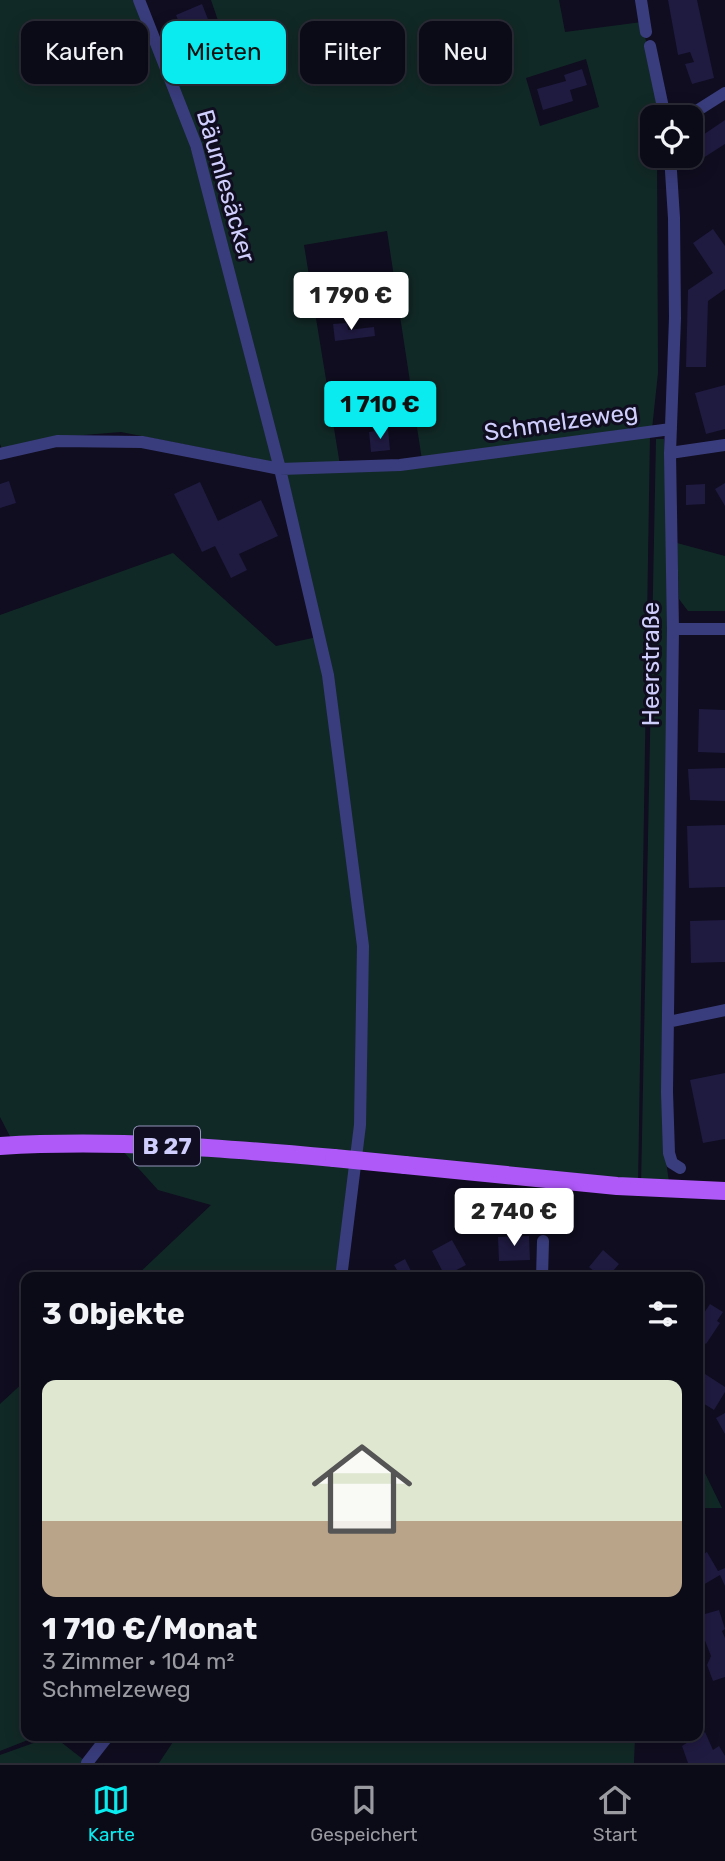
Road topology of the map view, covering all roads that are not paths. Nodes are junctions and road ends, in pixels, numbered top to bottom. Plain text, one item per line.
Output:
1 (139, 0) edge
2 (641, 0) edge
3 (646, 32) dead end
4 (650, 46) dead end
5 (725, 93) edge
6 (662, 105) edge
7 (703, 107) edge
8 (671, 168) edge
9 (671, 429) junction
10 (725, 444) edge
11 (670, 453) junction
12 (0, 454) edge
13 (280, 469) junction
14 (673, 629) junction
15 (725, 629) edge
16 (725, 1010) edge
17 (668, 1022) junction
18 (0, 1146) edge
19 (680, 1168) dead end
20 (725, 1191) edge
21 (543, 1241) dead end
22 (342, 1272) edge
23 (542, 1272) edge
24 (104, 1741) edge
25 (88, 1763) edge

1 - 13 street, Bäumlesäcker
2 - 3 street
4 - 6 street
5 - 7 street
8 - 9 street, Heerstraße
9 - 11 street, Heerstraße
9 - 13 street, Schmelzeweg
10 - 11 street
11 - 14 street, Heerstraße
12 - 13 street, Schmelzeweg
13 - 22 street, Bäumlesäcker
14 - 15 street
14 - 17 street, Heerstraße
16 - 17 street
17 - 19 street, Heerstraße
18 - 20 main road, B 27, bridge
21 - 23 street
24 - 25 street

